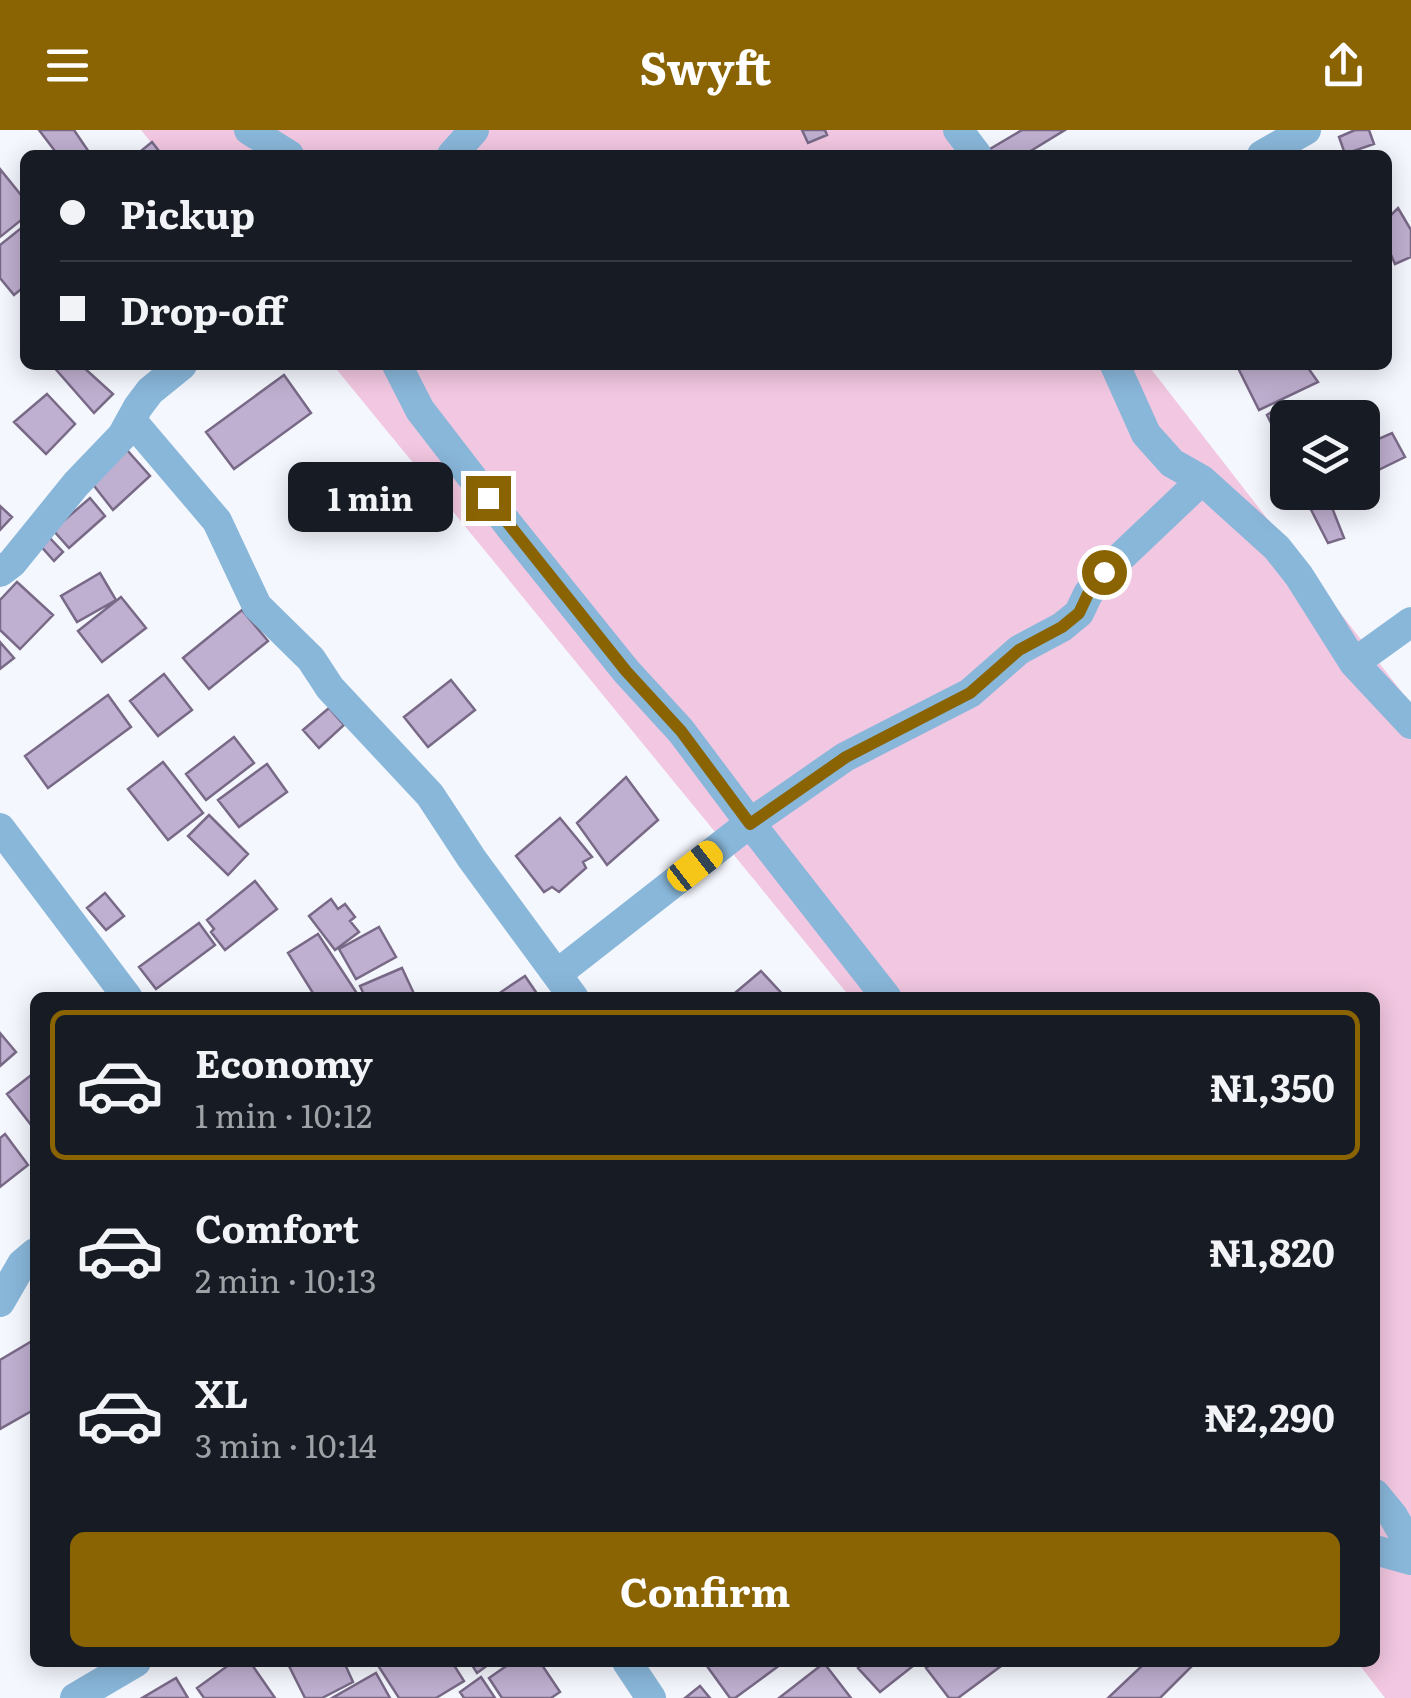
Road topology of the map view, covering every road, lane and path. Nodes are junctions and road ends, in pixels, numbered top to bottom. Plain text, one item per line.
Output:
1 (249, 130) edge
2 (474, 130) edge
3 (958, 130) edge
4 (1306, 130) edge
5 (281, 150) edge
6 (456, 150) edge
7 (973, 150) edge
8 (1271, 150) edge
9 (176, 370) edge
10 (400, 370) edge
11 (1117, 370) edge
12 (132, 421) junction
13 (1202, 480) junction
14 (0, 572) edge
15 (1411, 622) edge
16 (1354, 662) junction
17 (1411, 724) edge
18 (750, 824) junction
19 (3, 839) edge
20 (566, 986) edge
21 (123, 992) edge
22 (882, 992) edge
23 (30, 1257) edge
24 (0, 1302) edge
25 (1380, 1500) edge
26 (1411, 1547) edge
27 (1380, 1551) edge
28 (1411, 1560) edge
29 (128, 1667) edge
30 (630, 1667) edge
31 (76, 1698) edge
32 (651, 1698) edge

1 - 5 street
2 - 6 street
3 - 7 street
4 - 8 street
9 - 12 street
10 - 18 street
11 - 13 street
12 - 14 street
12 - 20 street
13 - 16 street
13 - 18 street
15 - 16 street
16 - 17 street
18 - 20 street
18 - 22 street
19 - 21 street
23 - 24 street
25 - 26 street
27 - 28 street
29 - 31 street
30 - 32 street

